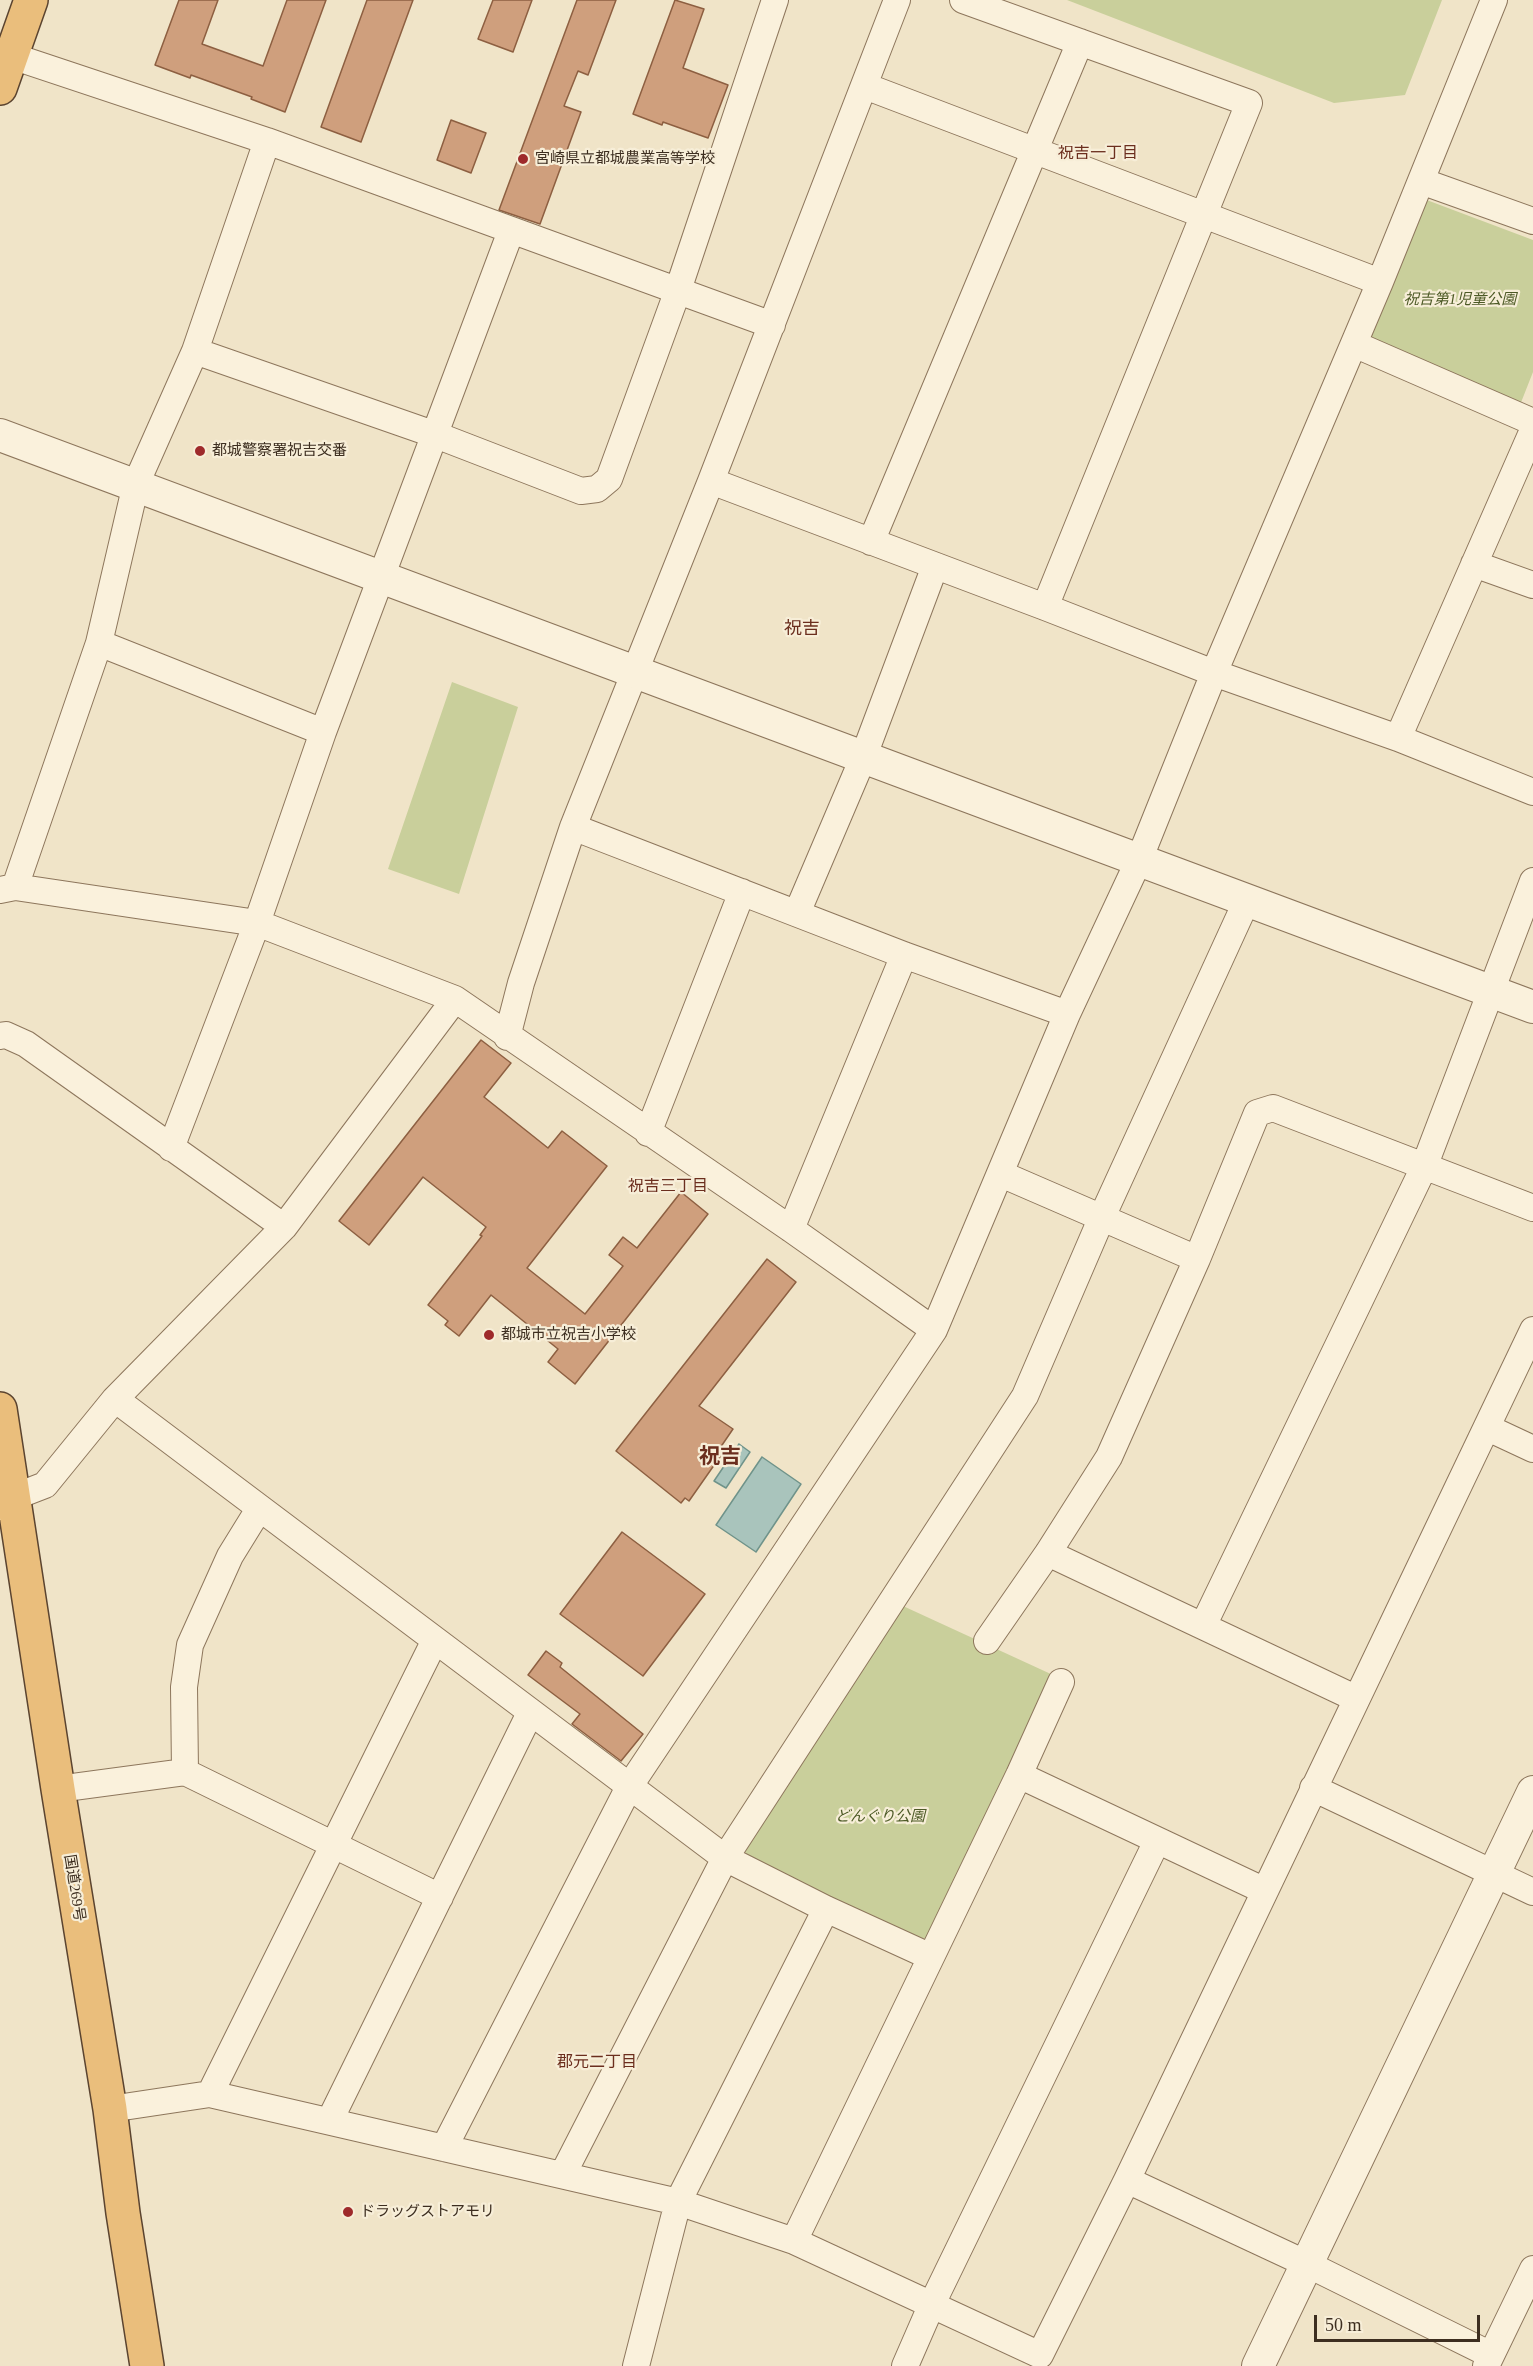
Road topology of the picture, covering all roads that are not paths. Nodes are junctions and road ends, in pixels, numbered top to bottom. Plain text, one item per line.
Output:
1 (31, 0) edge
2 (775, 0) edge
3 (897, 0) edge
4 (963, 0) edge
5 (1494, 0) edge
6 (1080, 42) junction
7 (6, 54) edge
8 (865, 86) junction
9 (0, 88) edge
10 (267, 141) junction
11 (1034, 150) junction
12 (1421, 181) junction
13 (1205, 215) junction
14 (1533, 221) edge
15 (511, 231) junction
16 (1380, 282) junction
17 (678, 290) junction
18 (772, 325) junction
19 (1354, 344) junction
20 (195, 351) junction
21 (1533, 422) edge
22 (1533, 430) edge
23 (0, 435) edge
24 (436, 435) junction
25 (711, 481) junction
26 (135, 484) junction
27 (871, 542) junction
28 (1474, 564) junction
29 (935, 566) junction
30 (382, 577) junction
31 (1533, 585) edge
32 (1045, 606) junction
33 (99, 643) junction
34 (636, 670) junction
35 (1214, 673) junction
36 (323, 732) junction
37 (1398, 738) junction
38 (863, 758) junction
39 (1533, 792) edge
40 (573, 827) junction
41 (1139, 860) junction
42 (1533, 881) edge
43 (7, 889) edge
44 (742, 892) junction
45 (1247, 900) junction
46 (797, 913) junction
47 (257, 923) junction
48 (904, 955) junction
49 (1491, 990) junction
50 (454, 999) junction
51 (1533, 1007) edge
52 (1067, 1014) junction
53 (0, 1036) edge
54 (507, 1036) junction
55 (648, 1133) junction
56 (171, 1148) junction
57 (1424, 1167) junction
58 (1001, 1174) junction
59 (1533, 1208) edge
60 (1102, 1217) junction
61 (284, 1227) junction
62 (791, 1229) junction
63 (1197, 1258) junction
64 (934, 1330) junction
65 (1533, 1330) edge
66 (115, 1399) junction
67 (0, 1409) edge
68 (1488, 1428) junction
69 (1533, 1449) edge
70 (7, 1502) edge
71 (260, 1509) junction
72 (1048, 1553) junction
73 (1203, 1626) junction
74 (435, 1640) junction
75 (987, 1641) dead end
76 (1061, 1682) dead end
77 (1355, 1698) junction
78 (530, 1713) junction
79 (186, 1772) junction
80 (1019, 1775) junction
81 (629, 1787) junction
82 (1313, 1788) junction
83 (58, 1789) junction
84 (1533, 1792) edge
85 (1157, 1841) junction
86 (334, 1843) junction
87 (725, 1858) junction
88 (1493, 1873) junction
89 (1265, 1891) junction
90 (1533, 1892) edge
91 (440, 1897) junction
92 (826, 1909) junction
93 (931, 1957) junction
94 (210, 2094) junction
95 (110, 2109) junction
96 (330, 2120) junction
97 (444, 2148) junction
98 (563, 2174) junction
99 (1127, 2180) junction
100 (678, 2202) junction
101 (794, 2241) junction
102 (1306, 2264) junction
103 (1533, 2269) edge
104 (932, 2304) junction
105 (1489, 2360) edge
106 (147, 2366) edge
107 (636, 2366) edge
108 (905, 2366) edge
109 (1258, 2366) edge

1 - 7 highway
2 - 17 street
3 - 8 street
4 - 6 street
5 - 12 street
6 - 11 street
6 - 13 street
7 - 9 highway
7 - 10 street
8 - 11 street
8 - 18 street
10 - 15 street
10 - 20 street
11 - 13 street
11 - 27 street
12 - 14 street
12 - 16 street
13 - 16 street
13 - 32 street
15 - 17 street
15 - 24 street
16 - 19 street
17 - 18 street
17 - 24 street
18 - 25 street
19 - 21 street
19 - 35 street
20 - 24 street
20 - 26 street
22 - 28 street
23 - 26 street
24 - 30 street
25 - 27 street
25 - 34 street
26 - 30 street
26 - 33 street
27 - 29 street
28 - 31 street
28 - 37 street
29 - 32 street
29 - 38 street
30 - 34 street
30 - 36 street
32 - 35 street
33 - 36 street
33 - 43 street
34 - 38 street
34 - 40 street
35 - 37 street
35 - 41 street
36 - 47 street
37 - 39 street
38 - 41 street
38 - 46 street
40 - 44 street
40 - 54 street
41 - 45 street
41 - 52 street
42 - 49 street
43 - 47 street
44 - 46 street
44 - 55 street
45 - 49 street
45 - 60 street
46 - 48 street
47 - 50 street
47 - 56 street
48 - 52 street
48 - 62 street
49 - 51 street
49 - 57 street
50 - 54 street
50 - 61 street
52 - 58 street
53 - 56 street
54 - 55 street
55 - 62 street
56 - 61 street
57 - 59 street
57 - 63 street
57 - 73 street
58 - 60 street
58 - 64 street
60 - 63 street
60 - 87 street
61 - 66 street
62 - 64 street
63 - 72 street
64 - 81 street
65 - 68 street
66 - 70 street
66 - 71 street
67 - 70 highway, 国道269号
68 - 69 street
68 - 77 street
70 - 83 highway, 国道269号
71 - 74 street
71 - 79 street
72 - 73 street
72 - 75 street
73 - 77 street
74 - 78 street
74 - 86 street
76 - 80 street
77 - 82 street
78 - 81 street
78 - 91 street
79 - 83 street
79 - 86 street
80 - 85 street
80 - 93 street
81 - 87 street
81 - 97 street
82 - 88 street
82 - 89 street
83 - 95 highway, 国道269号
84 - 88 street
85 - 89 street
85 - 104 street
86 - 91 street
86 - 94 street
87 - 92 street
87 - 98 street
88 - 90 street
88 - 102 street
89 - 99 street
91 - 96 street
92 - 93 street
92 - 100 street
93 - 101 street
94 - 95 street
94 - 96 street
95 - 106 highway, 国道269号
96 - 97 street
97 - 98 street
98 - 100 street
99 - 102 street
99 - 104 street
100 - 101 street
100 - 107 street
101 - 104 street
102 - 105 street
102 - 109 street
103 - 105 street
104 - 108 street

